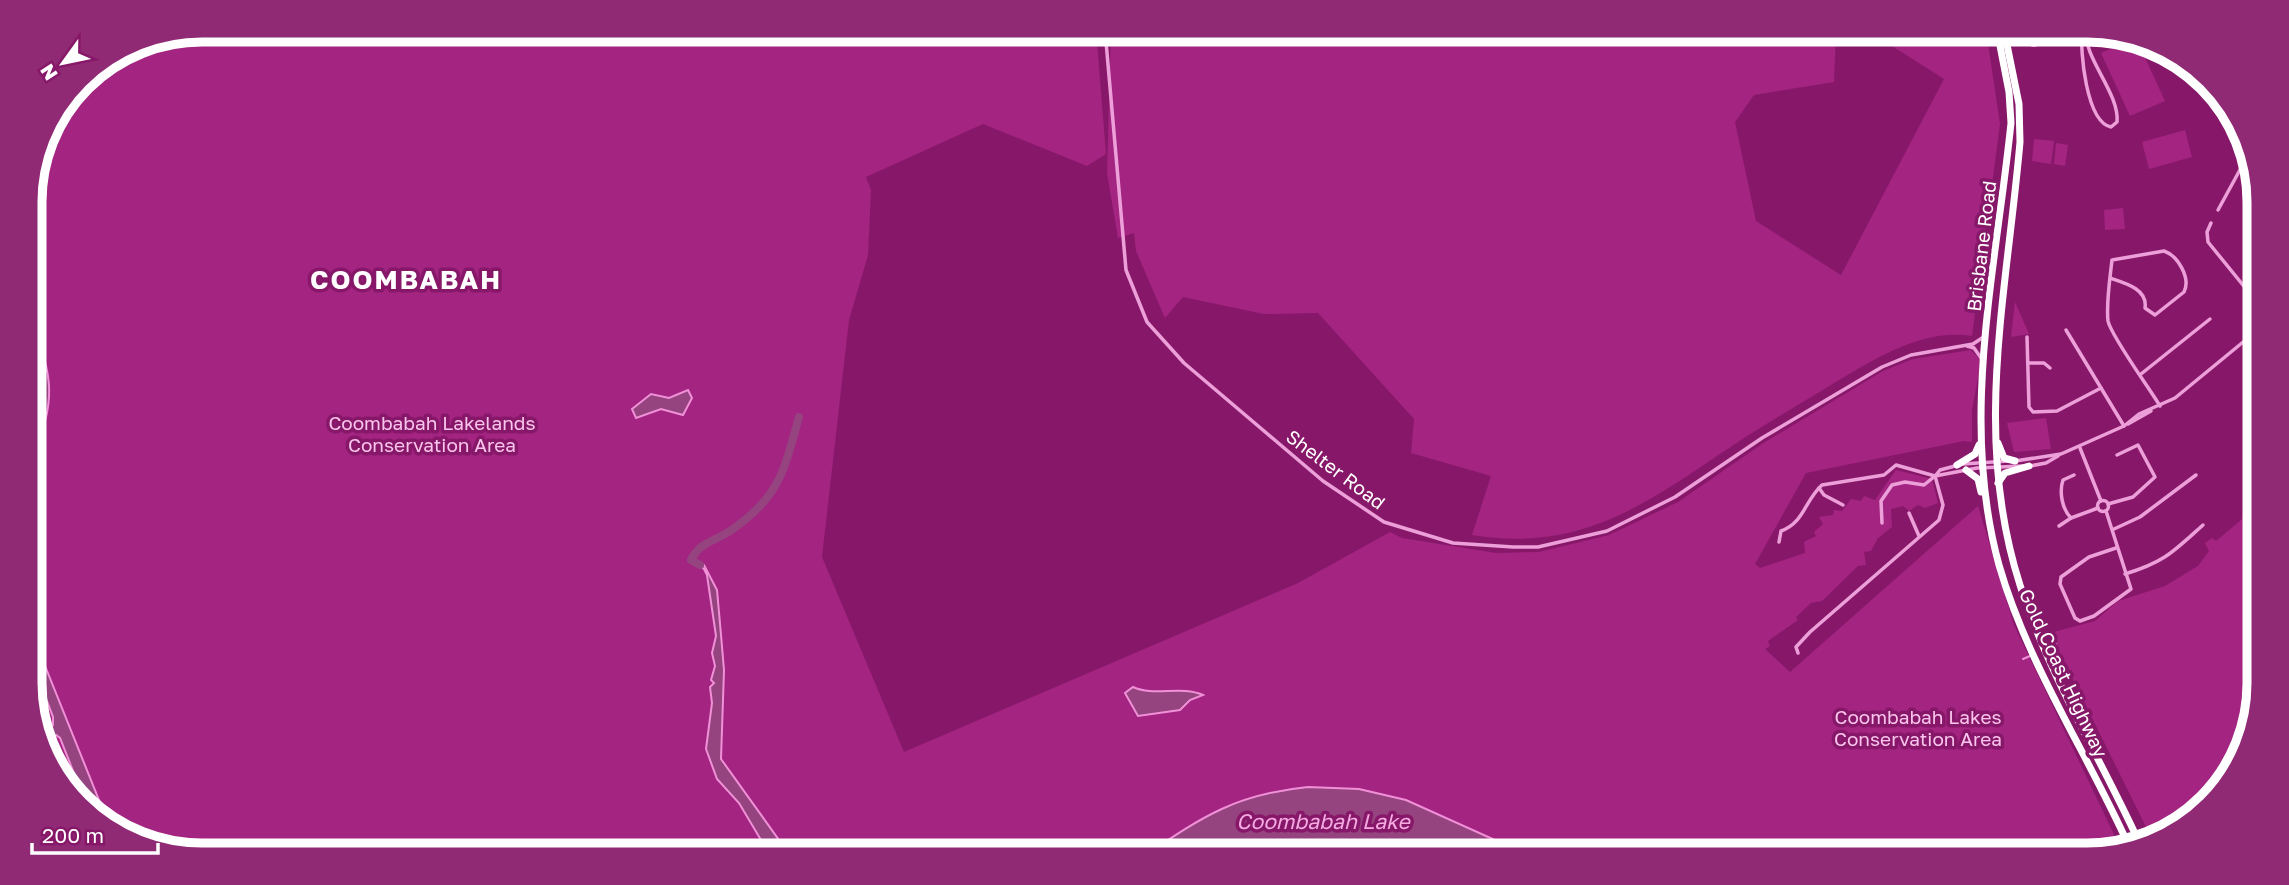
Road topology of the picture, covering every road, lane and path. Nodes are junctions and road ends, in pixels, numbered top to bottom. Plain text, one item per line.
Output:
1 (1106, 42) edge
2 (1999, 42) edge
3 (2007, 42) edge
4 (2085, 42) edge
5 (2087, 42) edge
6 (2243, 166) edge
7 (2218, 210) dead end
8 (2211, 223) dead end
9 (2110, 278) junction
10 (2247, 290) edge
11 (2210, 318) dead end
12 (2066, 330) dead end
13 (1986, 334) junction
14 (2027, 337) dead end
15 (2247, 339) edge
16 (1965, 345) junction
17 (1983, 362) junction
18 (2028, 363) junction
19 (2050, 368) dead end
20 (2141, 374) junction
21 (1996, 379) junction
22 (2101, 388) junction
23 (2161, 406) junction
24 (2125, 425) junction
25 (1980, 439) junction
26 (2079, 448) junction
27 (2061, 454) junction
28 (2118, 455) dead end
29 (2015, 461) junction
30 (1996, 464) junction
31 (1957, 465) junction
32 (1982, 465) junction
33 (2029, 466) junction
34 (1966, 470) junction
35 (1935, 475) junction
36 (2074, 475) dead end
37 (2196, 475) dead end
38 (2175, 481) dead end
39 (1998, 486) junction
40 (1819, 488) junction
41 (2180, 489) junction
42 (2101, 501) junction
43 (2108, 504) junction
44 (1843, 505) dead end
45 (2098, 508) junction
46 (2106, 511) junction
47 (1909, 513) dead end
48 (2071, 518) junction
49 (1882, 523) dead end
50 (2059, 526) dead end
51 (2113, 529) junction
52 (2203, 534) dead end
53 (1919, 536) junction
54 (1779, 542) dead end
55 (2116, 548) junction
56 (1999, 564) junction
57 (2125, 574) junction
58 (1798, 653) dead end
59 (2136, 835) edge
60 (2124, 839) edge

1 - 16 street, Shelter Road
2 - 13 highway, Brisbane Road
3 - 21 highway, Brisbane Road
4 - 5 street
6 - 7 street
8 - 10 street
9 - 9 street
9 - 20 street
11 - 20 street
12 - 22 street
13 - 16 street, Shelter Road
13 - 17 highway, Brisbane Road
14 - 18 street
15 - 23 street
16 - 17 street
17 - 25 highway, Brisbane Road
18 - 19 street
18 - 22 street
20 - 23 street
21 - 29 highway
21 - 30 highway, Brisbane Road
22 - 24 street
23 - 24 street
24 - 26 street
25 - 31 highway
25 - 32 highway, Brisbane Road
26 - 27 street
26 - 42 street
27 - 29 street
27 - 33 street
28 - 43 street
29 - 30 street
30 - 32 street
30 - 33 street
30 - 39 highway, Gold Coast Highway
31 - 32 street
31 - 35 street
32 - 34 street
32 - 56 highway, Gold Coast Highway
33 - 39 highway
34 - 35 street
34 - 56 highway
35 - 40 street
35 - 49 street
35 - 53 street
36 - 48 street
37 - 41 street
38 - 41 street
39 - 59 highway, Gold Coast Highway
40 - 44 street
40 - 54 street
41 - 51 street
42 - 43 street
42 - 45 street
43 - 46 street
45 - 46 street
45 - 48 street
46 - 51 street
47 - 53 street
48 - 50 street
51 - 55 street
52 - 57 street
53 - 58 street
55 - 57 street
55 - 57 street
56 - 60 highway, Gold Coast Highway

